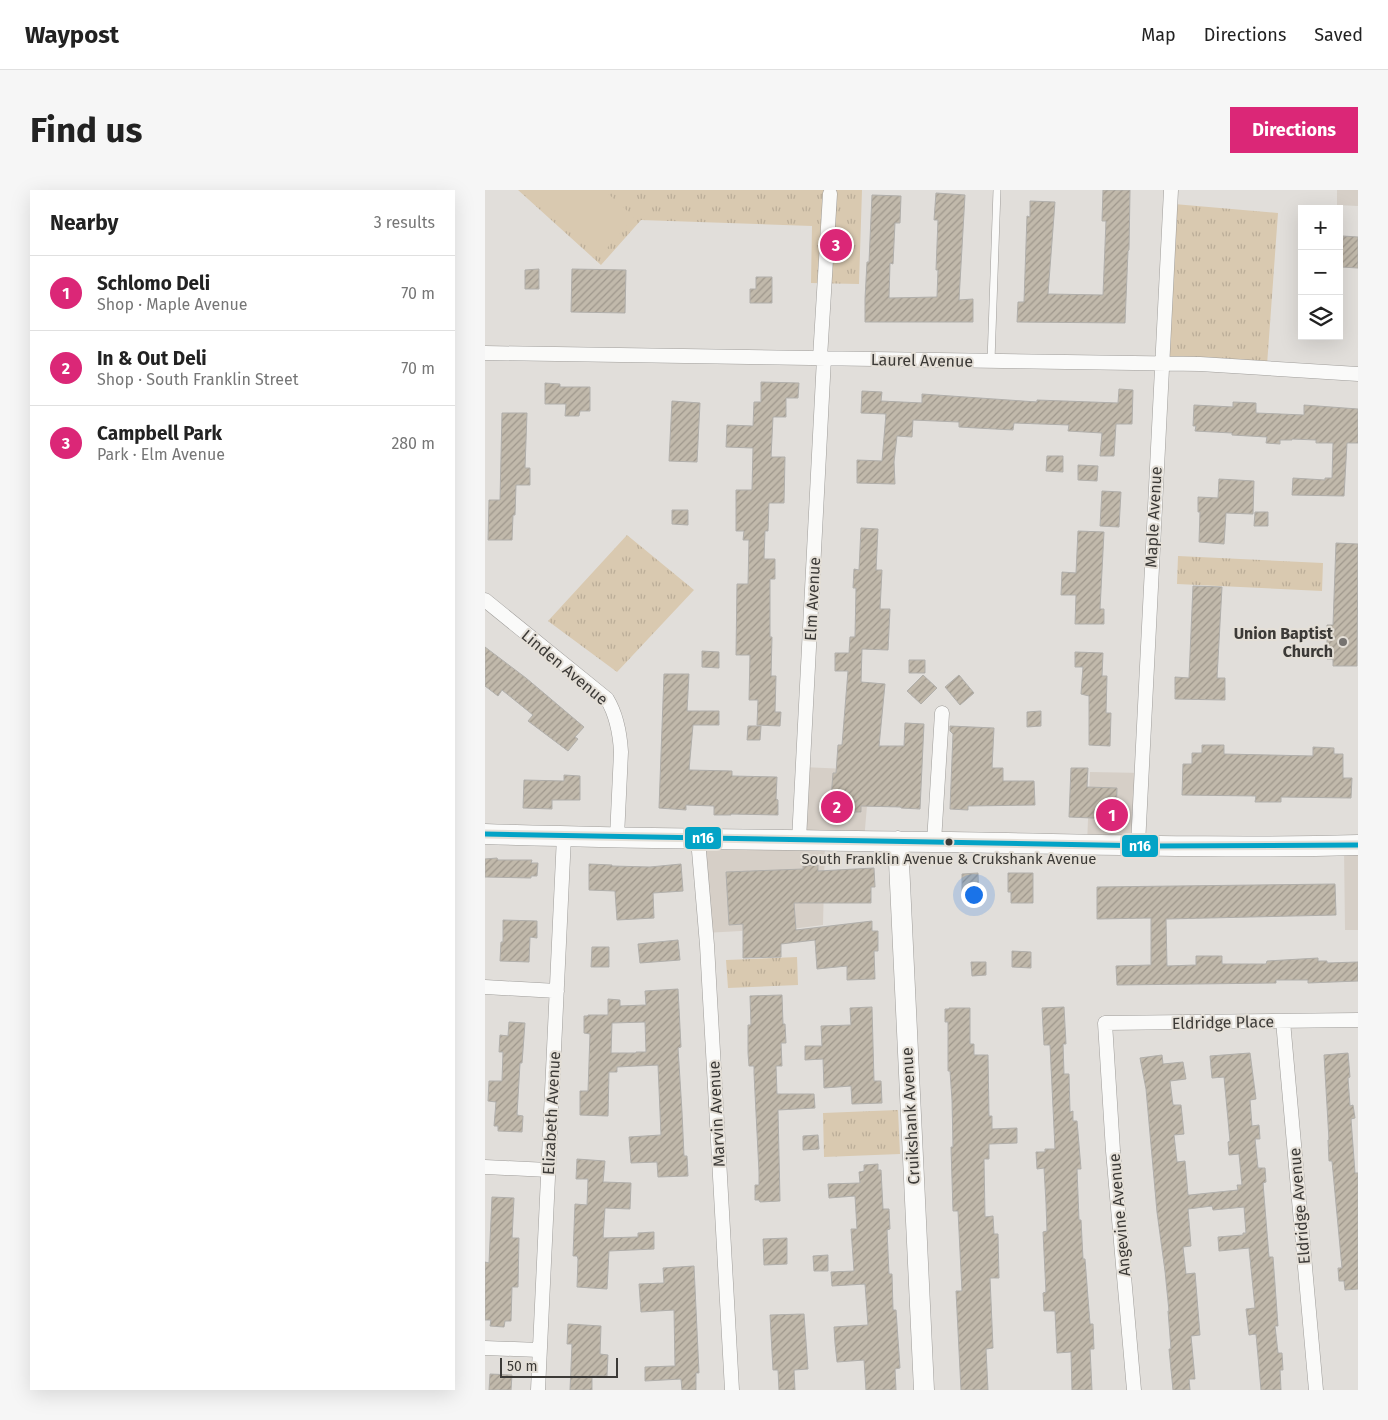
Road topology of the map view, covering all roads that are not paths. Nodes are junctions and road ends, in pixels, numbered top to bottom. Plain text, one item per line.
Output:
1 (997, 190) edge
2 (1171, 190) edge
3 (830, 194) dead end
4 (485, 354) edge
5 (822, 358) junction
6 (991, 361) junction
7 (1161, 364) junction
8 (1358, 374) edge
9 (485, 600) edge
10 (942, 713) dead end
11 (485, 834) edge
12 (564, 836) junction
13 (617, 838) junction
14 (698, 839) junction
15 (799, 840) junction
16 (899, 841) junction
17 (934, 842) junction
18 (1138, 844) junction
19 (1358, 845) edge
20 (485, 987) edge
21 (557, 991) junction
22 (1358, 1020) edge
23 (1283, 1021) junction
24 (1105, 1040) joint
25 (485, 1167) edge
26 (548, 1170) junction
27 (485, 1348) edge
28 (539, 1350) junction
29 (538, 1390) edge
30 (732, 1390) edge
31 (924, 1390) edge
32 (1134, 1390) edge
33 (1316, 1390) edge

1 - 6 lane
2 - 7 street, Maple Avenue
3 - 5 street, Elm Avenue
4 - 5 street, Laurel Avenue
5 - 6 street, Laurel Avenue
5 - 15 street, Elm Avenue
6 - 7 street, Laurel Avenue
7 - 8 street, Laurel Avenue
7 - 18 street, Maple Avenue
9 - 13 street, Linden Avenue
10 - 17 street
11 - 12 main road
12 - 13 main road
12 - 21 street, Elizabeth Avenue
13 - 14 main road
14 - 15 main road
14 - 30 street, Marvin Avenue
15 - 16 main road
16 - 17 main road
16 - 31 main road, Cruikshank Avenue
17 - 18 main road
18 - 19 main road
20 - 21 street
21 - 26 street, Elizabeth Avenue
22 - 23 street, Eldridge Place
23 - 24 street, Eldridge Place
23 - 33 street, Eldridge Avenue
24 - 32 street, Angevine Avenue
25 - 26 street
26 - 28 street, Elizabeth Avenue
27 - 28 street
28 - 29 street, Elizabeth Avenue

